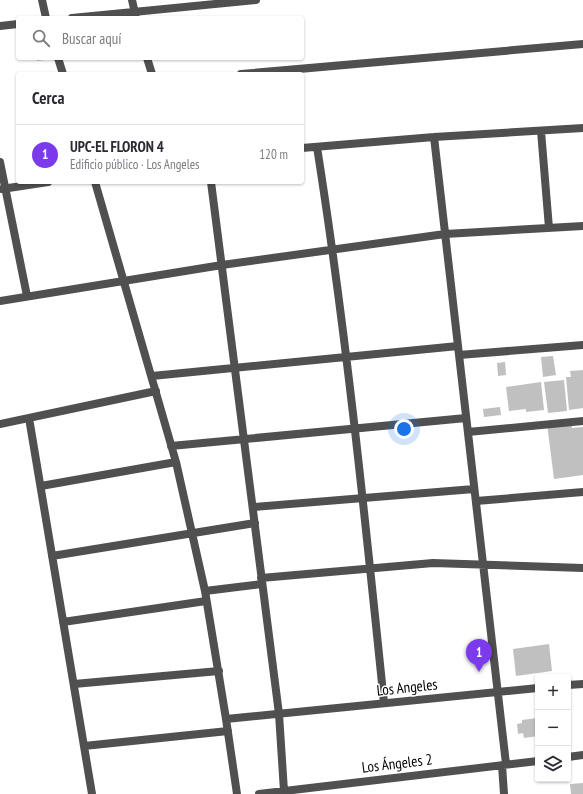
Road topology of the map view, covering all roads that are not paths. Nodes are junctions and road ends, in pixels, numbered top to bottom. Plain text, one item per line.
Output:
1 (42, 0) edge
2 (132, 0) edge
3 (256, 0) edge
4 (135, 15) edge
5 (46, 16) edge
6 (114, 16) edge
7 (16, 24) edge
8 (0, 26) edge
9 (583, 44) edge
10 (59, 60) edge
11 (148, 60) edge
12 (62, 72) edge
13 (151, 72) edge
14 (264, 72) edge
15 (583, 128) edge
16 (541, 131) junction
17 (434, 137) junction
18 (317, 146) junction
19 (304, 148) edge
20 (0, 162) edge
21 (35, 184) edge
22 (96, 184) edge
23 (211, 184) edge
24 (3, 189) edge
25 (583, 226) edge
26 (549, 228) junction
27 (445, 234) junction
28 (333, 250) junction
29 (222, 265) junction
30 (124, 281) junction
31 (27, 296) junction
32 (0, 300) edge
33 (583, 345) edge
34 (458, 346) junction
35 (459, 355) junction
36 (346, 357) junction
37 (235, 368) junction
38 (152, 376) junction
39 (156, 391) junction
40 (29, 418) junction
41 (466, 418) junction
42 (583, 421) edge
43 (0, 424) edge
44 (355, 429) junction
45 (468, 432) junction
46 (244, 439) junction
47 (171, 446) junction
48 (176, 462) junction
49 (41, 486) junction
50 (474, 489) junction
51 (583, 492) edge
52 (363, 498) junction
53 (476, 501) junction
54 (253, 507) junction
55 (255, 523) junction
56 (192, 532) junction
57 (52, 556) junction
58 (483, 564) junction
59 (370, 568) junction
60 (583, 568) edge
61 (262, 581) junction
62 (205, 591) junction
63 (206, 601) junction
64 (63, 622) junction
65 (219, 671) junction
66 (74, 684) junction
67 (583, 684) edge
68 (571, 685) edge
69 (535, 688) edge
70 (497, 692) junction
71 (384, 703) junction
72 (279, 714) junction
73 (226, 719) junction
74 (228, 731) junction
75 (84, 746) junction
76 (583, 755) edge
77 (571, 757) edge
78 (535, 760) edge
79 (504, 765) junction
80 (284, 791) junction
81 (92, 794) edge
82 (237, 794) edge
83 (259, 794) edge
84 (504, 794) edge

1 - 5 street
2 - 4 street
3 - 4 street
4 - 6 street
7 - 8 street
9 - 14 street
10 - 12 street
11 - 13 street
15 - 16 street
16 - 17 street
16 - 26 street
17 - 18 street
17 - 27 street
18 - 19 street
18 - 28 street
20 - 24 street
21 - 24 street
22 - 30 street
23 - 29 street
24 - 31 street
25 - 26 street
26 - 27 street
27 - 28 street
27 - 34 street
28 - 29 street
28 - 36 street
29 - 30 street
29 - 37 street
30 - 31 street
30 - 38 street
31 - 32 street
33 - 35 street
34 - 35 street
34 - 36 street
35 - 41 street
36 - 37 street
36 - 44 street
37 - 38 street
37 - 46 street
38 - 39 street
39 - 40 street
39 - 47 street
40 - 43 street
40 - 49 street
41 - 44 street
41 - 45 street
42 - 45 street
44 - 46 street
44 - 52 street
45 - 50 street
46 - 47 street
46 - 54 street
47 - 48 street
48 - 49 street
48 - 56 street
49 - 57 street
50 - 52 street
50 - 53 street
51 - 53 street
52 - 54 street
52 - 59 street
53 - 58 street
54 - 55 street
55 - 56 street
55 - 61 street
56 - 57 street
56 - 62 street
57 - 64 street
58 - 59 street
58 - 60 street
58 - 70 street
59 - 61 street
59 - 71 street
61 - 62 street
61 - 72 street
62 - 63 street
63 - 64 street
63 - 65 street
64 - 66 street
65 - 66 street
65 - 73 street
66 - 75 street
67 - 68 street
69 - 70 street, Los Angeles
70 - 71 street, Los Angeles
70 - 79 street
71 - 72 street, Los Angeles
72 - 73 street, Los Angeles
72 - 80 street
73 - 74 street
74 - 75 street
74 - 82 street
75 - 81 street
76 - 77 street
78 - 79 street, Los Ángeles 2
79 - 80 street, Los Ángeles 2
79 - 84 street
80 - 83 street, Los Ángeles 2

